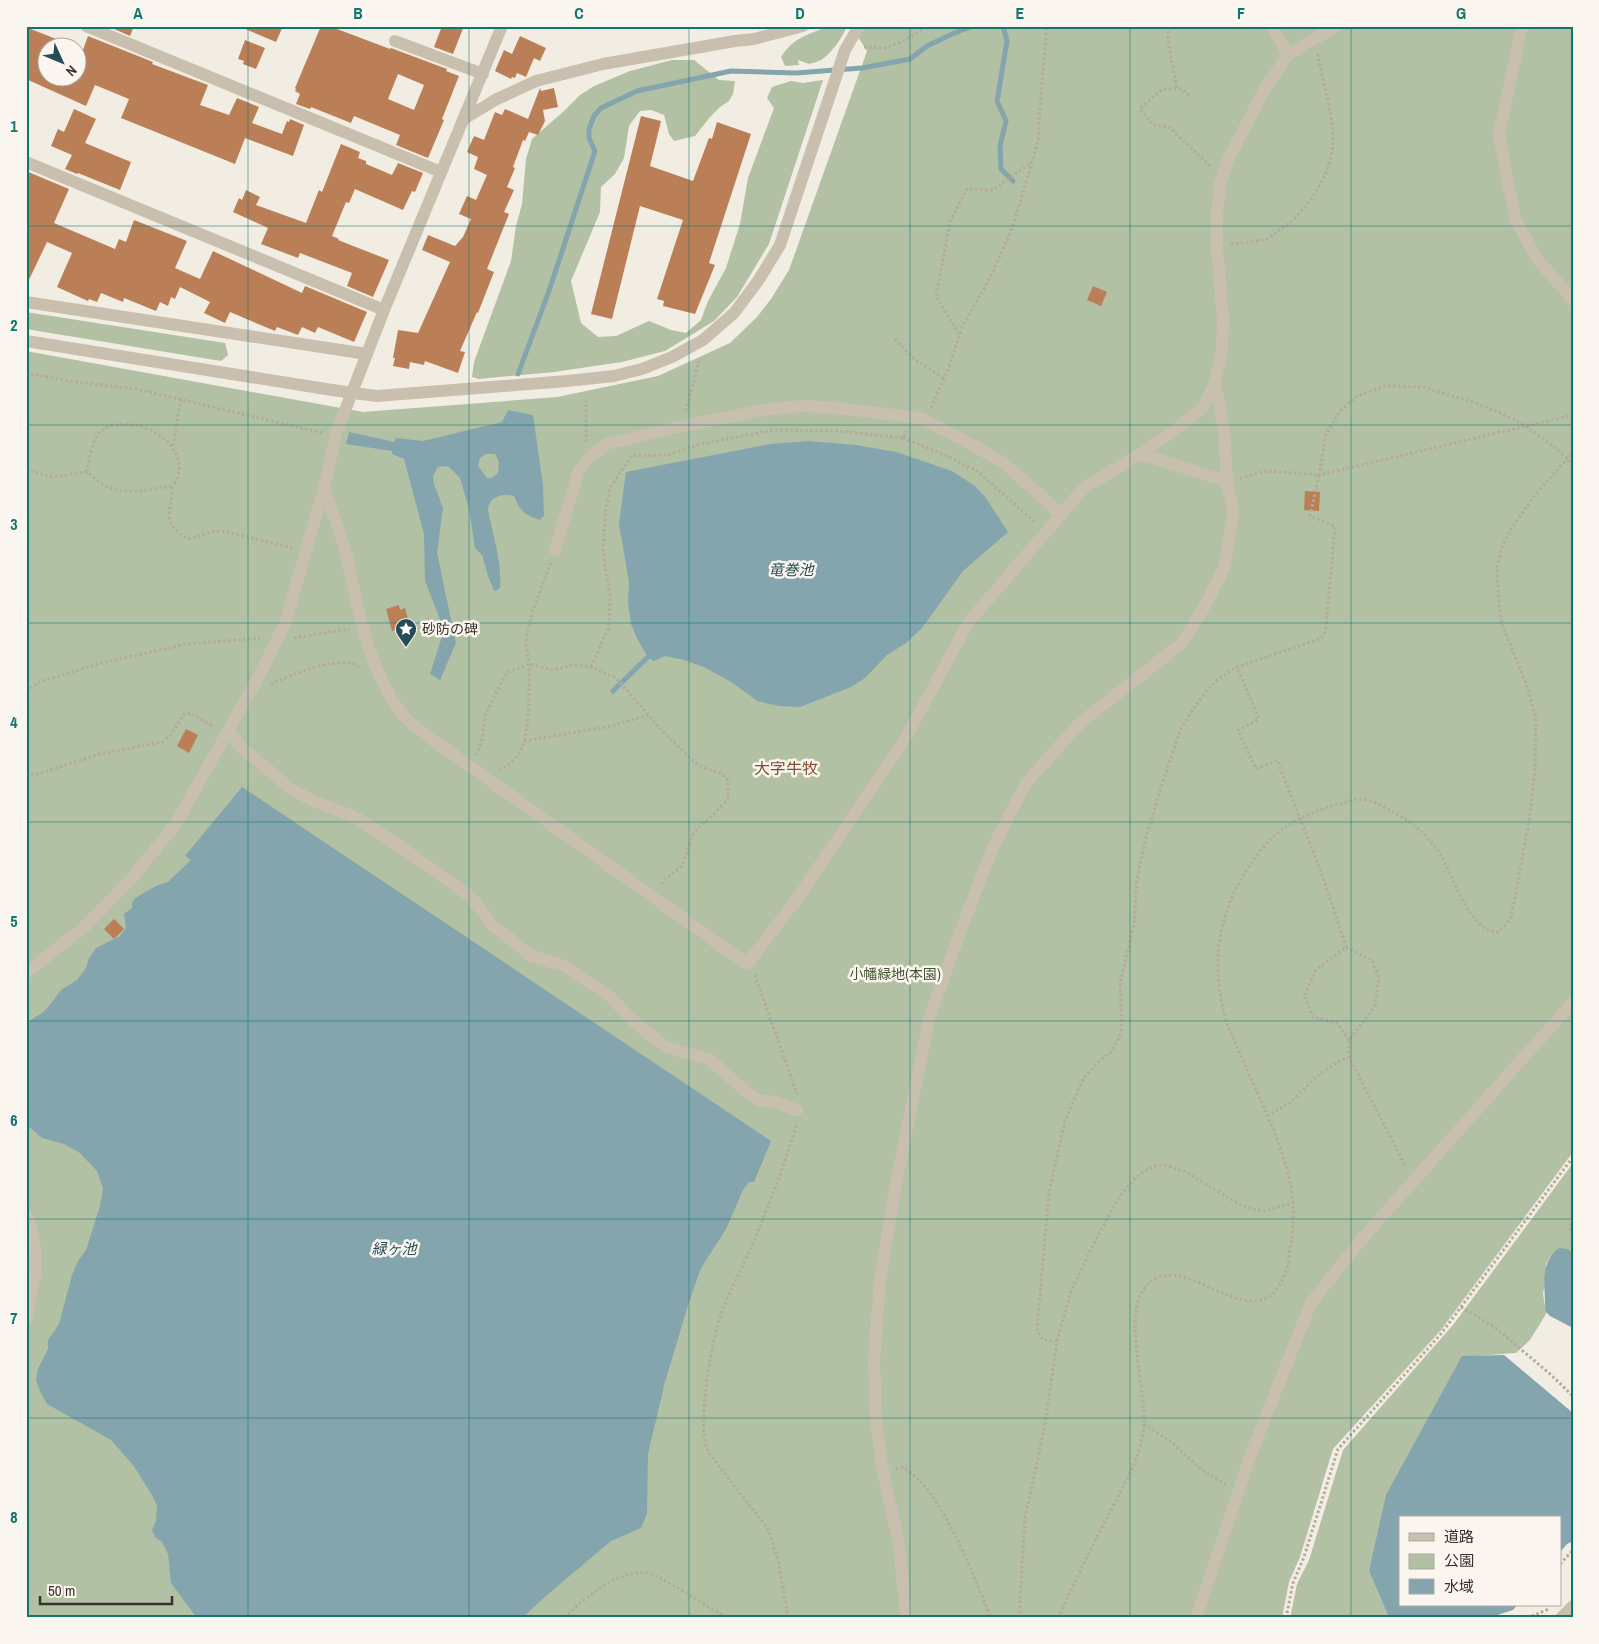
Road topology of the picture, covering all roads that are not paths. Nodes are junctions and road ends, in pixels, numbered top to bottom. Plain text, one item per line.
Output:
1 (86, 26) edge
2 (502, 26) edge
3 (859, 26) edge
4 (1272, 26) edge
5 (1336, 26) edge
6 (1522, 26) edge
7 (800, 27) edge
8 (396, 41) dead end
9 (1288, 55) junction
10 (482, 74) junction
11 (464, 119) junction
12 (26, 162) edge
13 (441, 172) junction
14 (1573, 300) edge
15 (26, 302) edge
16 (384, 310) junction
17 (26, 341) edge
18 (367, 354) junction
19 (1215, 382) junction
20 (1140, 454) junction
21 (1227, 481) junction
22 (324, 488) junction
23 (1061, 514) junction
24 (555, 550) road end
25 (228, 733) junction
26 (26, 973) edge
27 (1573, 1002) edge
28 (797, 1110) road end
29 (26, 1215) edge
30 (26, 1319) edge
31 (1573, 1606) edge
32 (906, 1618) edge
33 (1196, 1618) edge
34 (1561, 1618) edge

1 - 13 street
2 - 10 street
3 - 17 street, bridge
4 - 9 street
5 - 9 street
6 - 14 street
7 - 11 street
8 - 10 street
9 - 19 street
10 - 11 street
11 - 13 street
12 - 16 street
13 - 16 street
15 - 18 street
16 - 18 street
18 - 22 street
19 - 20 street
19 - 21 street
20 - 21 street
20 - 23 street
21 - 32 street
22 - 23 street
22 - 25 street
23 - 24 street
25 - 26 street
25 - 28 street
27 - 33 street
29 - 30 street
31 - 34 street

